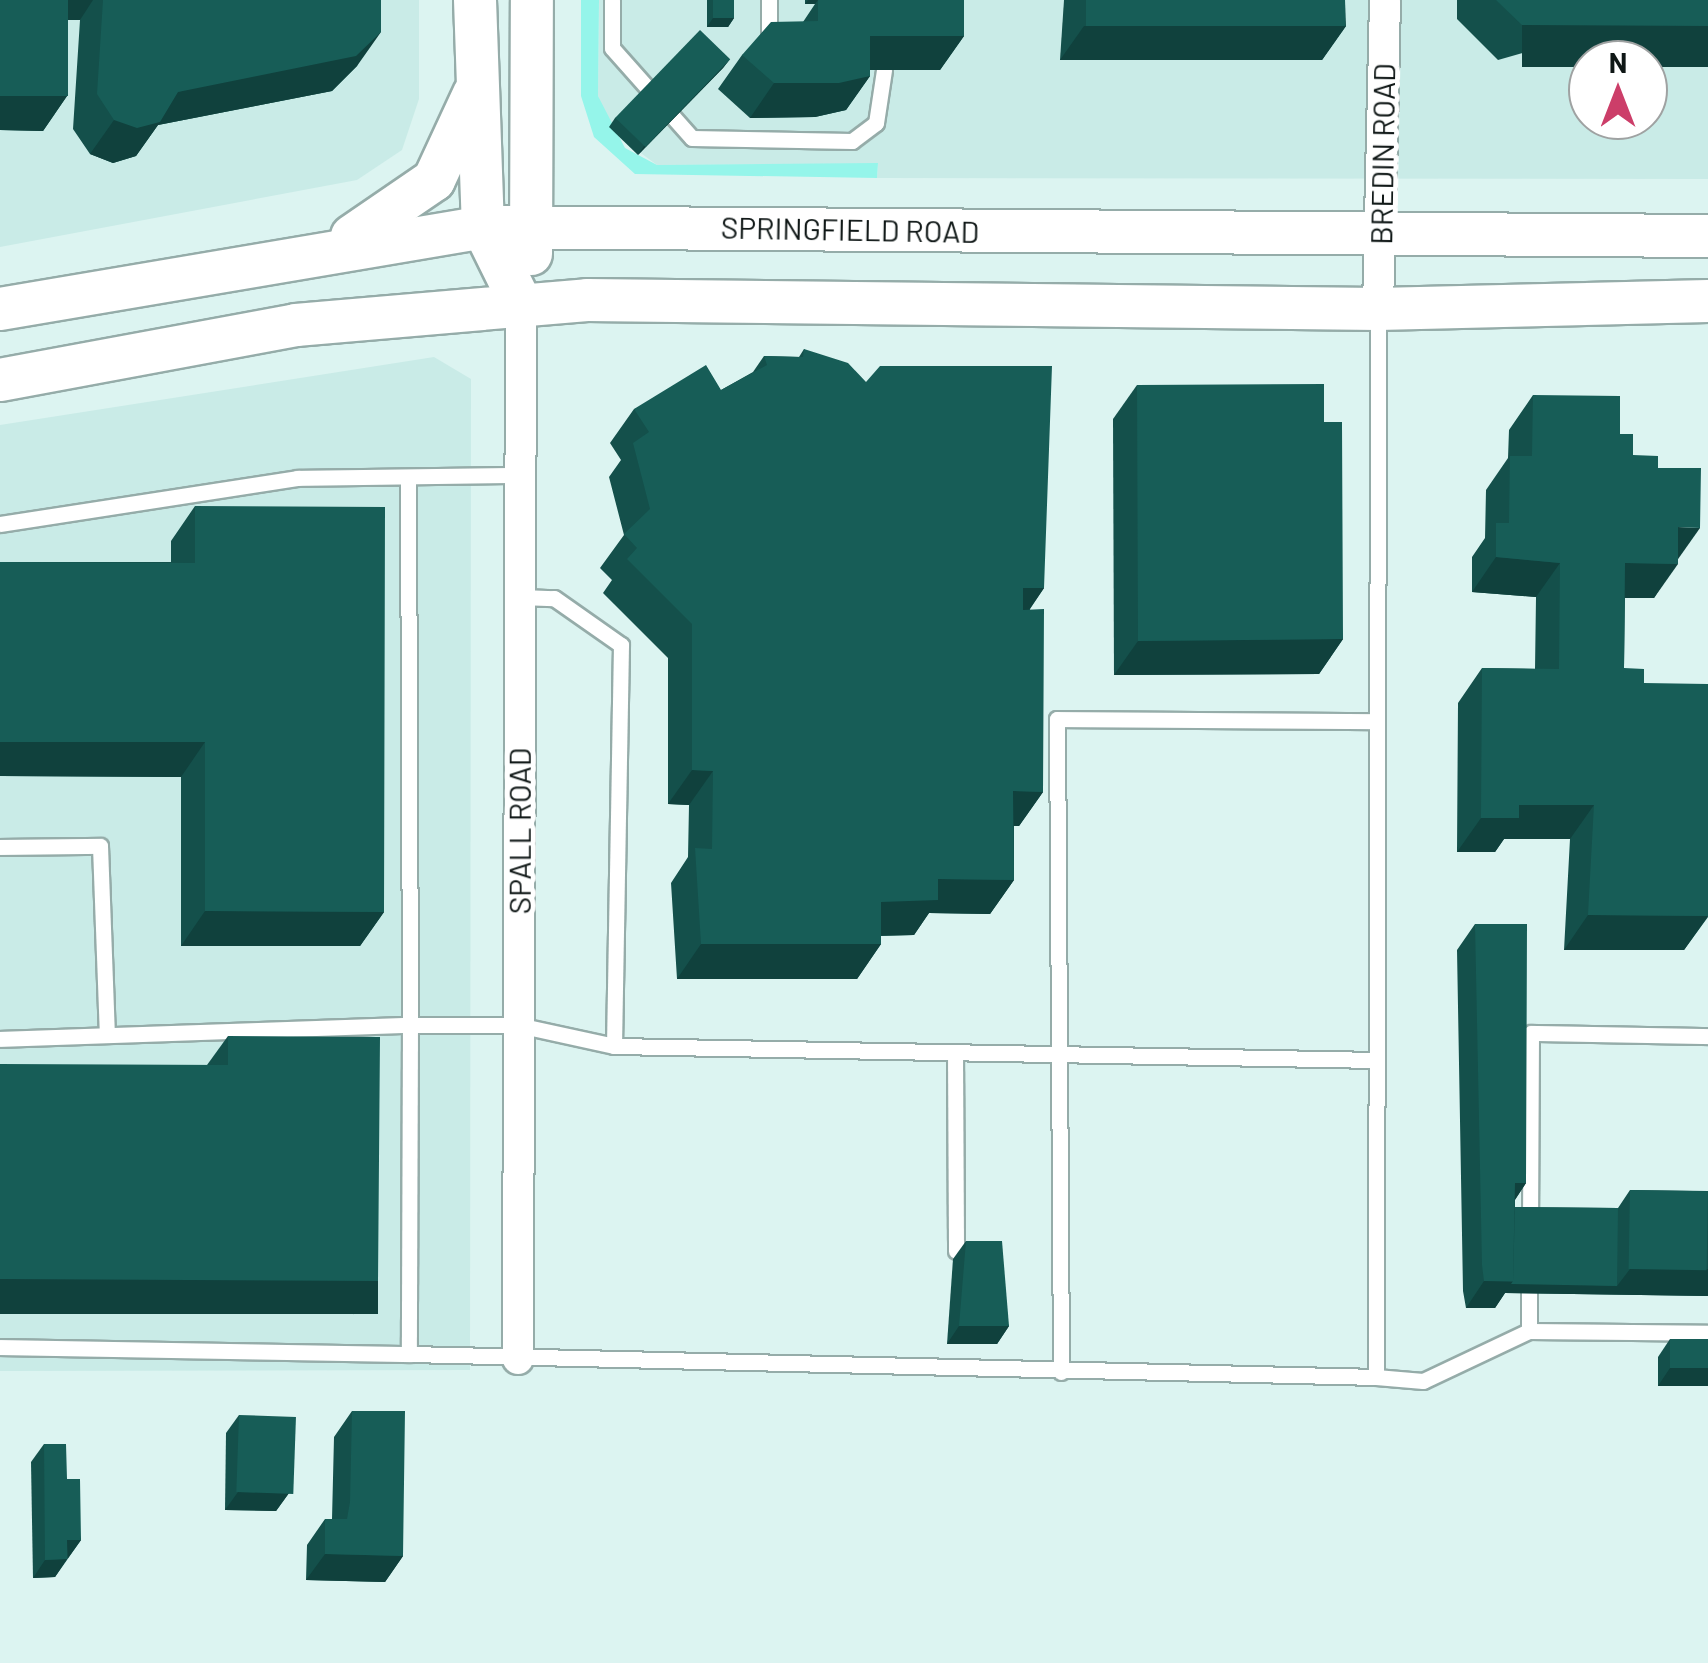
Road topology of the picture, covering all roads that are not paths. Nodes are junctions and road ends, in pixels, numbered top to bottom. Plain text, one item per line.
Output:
1 (476, 0) edge
2 (532, 0) edge
3 (612, 0) edge
4 (769, 0) edge
5 (1384, 0) edge
6 (769, 37) edge
7 (884, 70) edge
8 (477, 84) junction
9 (536, 225) junction
10 (483, 227) junction
11 (1380, 236) junction
12 (1708, 236) edge
13 (336, 245) junction
14 (1708, 301) edge
15 (521, 304) junction
16 (1378, 308) junction
17 (0, 309) edge
18 (0, 380) edge
19 (520, 475) junction
20 (408, 477) junction
21 (0, 524) edge
22 (520, 597) junction
23 (1376, 721) junction
24 (0, 847) edge
25 (410, 1025) junction
26 (518, 1025) junction
27 (107, 1036) junction
28 (1708, 1036) edge
29 (0, 1038) edge
30 (614, 1046) junction
31 (955, 1052) junction
32 (1058, 1054) junction
33 (1377, 1060) junction
34 (956, 1251) dead end
35 (1529, 1331) junction
36 (1708, 1333) edge
37 (0, 1347) edge
38 (409, 1354) junction
39 (518, 1358) junction
40 (1061, 1372) junction
41 (1376, 1376) junction

1 - 8 main road, SPALL ROAD
2 - 9 main road, SPALL ROAD
3 - 7 lane
4 - 6 lane
5 - 11 street, BREDIN ROAD
8 - 10 main road, SPALL ROAD
8 - 13 main road
9 - 10 main road, SPRINGFIELD ROAD
9 - 11 main road, SPRINGFIELD ROAD
9 - 15 main road, SPALL ROAD
10 - 13 main road, SPRINGFIELD ROAD
10 - 15 main road, SPALL ROAD
11 - 12 main road, SPRINGFIELD ROAD
11 - 16 street, BREDIN ROAD
13 - 17 main road, SPRINGFIELD ROAD
14 - 16 main road
15 - 16 main road
15 - 18 main road
15 - 19 street, SPALL ROAD
16 - 23 lane
19 - 20 lane
19 - 22 street, SPALL ROAD
20 - 21 lane
20 - 25 lane
22 - 26 street, SPALL ROAD
22 - 30 lane
23 - 32 lane
23 - 33 lane
24 - 27 lane
25 - 26 lane
25 - 27 lane
25 - 38 lane
26 - 30 lane
26 - 39 street, SPALL ROAD
27 - 29 lane
28 - 35 lane
30 - 31 lane
31 - 32 lane
31 - 34 lane
32 - 33 lane
32 - 40 lane
33 - 41 lane
35 - 36 lane
35 - 41 lane
37 - 38 lane
38 - 39 lane
39 - 40 lane
40 - 41 lane

